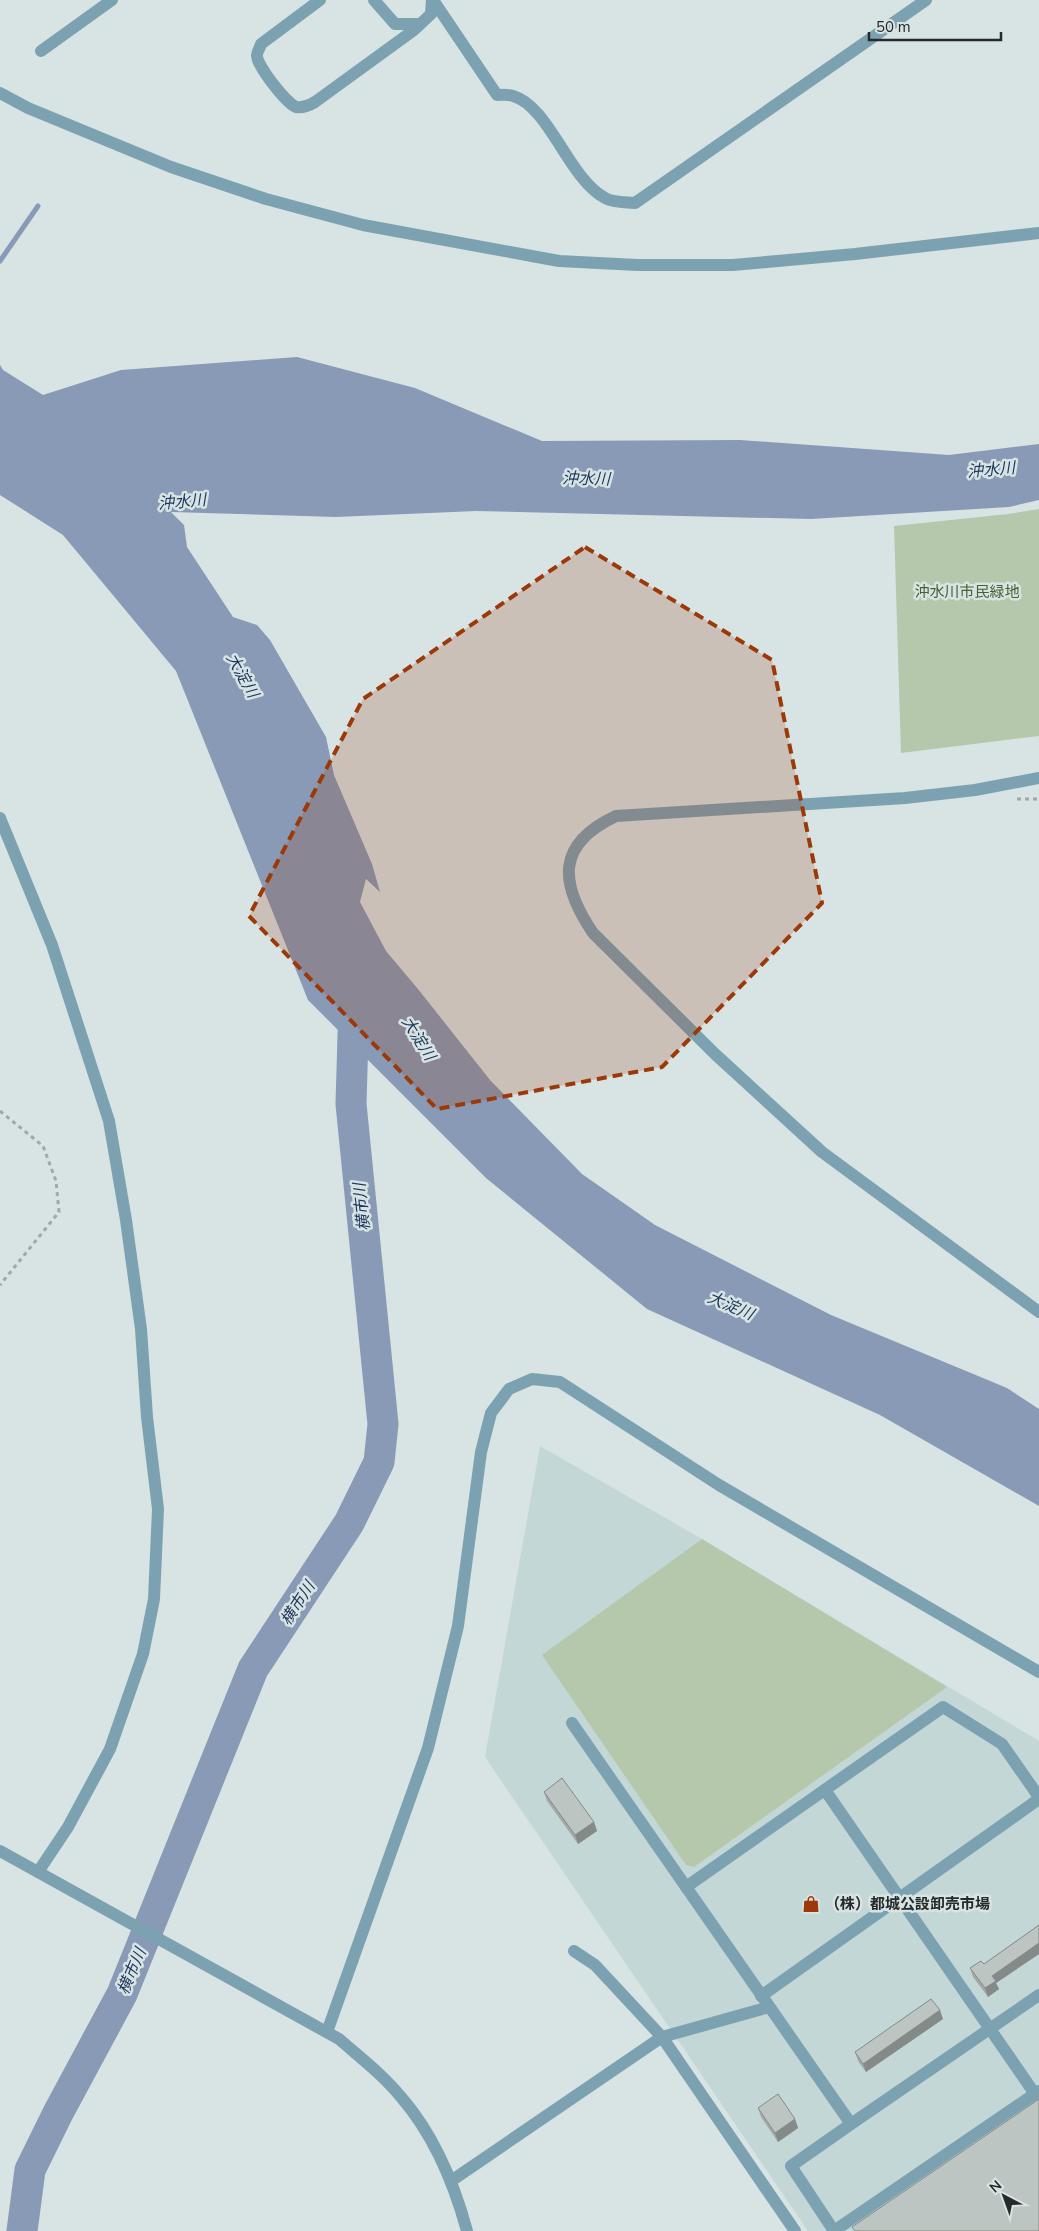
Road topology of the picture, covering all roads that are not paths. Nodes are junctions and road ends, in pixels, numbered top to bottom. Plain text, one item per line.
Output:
1 (112, 0) edge
2 (320, 0) edge
3 (374, 0) edge
4 (433, 0) edge
5 (926, 0) edge
6 (420, 24) junction
7 (41, 51) dead end
8 (0, 93) edge
9 (1039, 233) edge
10 (1039, 778) edge
11 (0, 818) edge
12 (1039, 1312) edge
13 (1039, 1672) edge
14 (572, 1724) dead end
15 (825, 1790) junction
16 (1039, 1798) edge
17 (0, 1850) edge
18 (38, 1872) junction
19 (686, 1887) junction
20 (900, 1898) junction
21 (574, 1951) dead end
22 (1039, 1995) edge
23 (761, 1996) junction
24 (769, 2007) junction
25 (990, 2029) junction
26 (327, 2032) junction
27 (662, 2037) junction
28 (1037, 2092) edge
29 (851, 2124) junction
30 (452, 2181) junction
31 (467, 2231) edge
32 (795, 2231) edge

1 - 7 street
2 - 6 street
3 - 6 street
4 - 5 street
4 - 6 street
8 - 9 street
10 - 12 street
11 - 18 street
13 - 26 street
14 - 19 street
15 - 16 street
15 - 19 street
15 - 20 street
16 - 20 street
17 - 18 street
18 - 26 street
19 - 23 street
20 - 23 street
20 - 25 street
21 - 27 street
22 - 25 street
23 - 24 street
24 - 27 street
24 - 29 street
25 - 28 street
25 - 29 street
26 - 30 street
27 - 30 street
27 - 32 street
28 - 29 street
30 - 31 street

